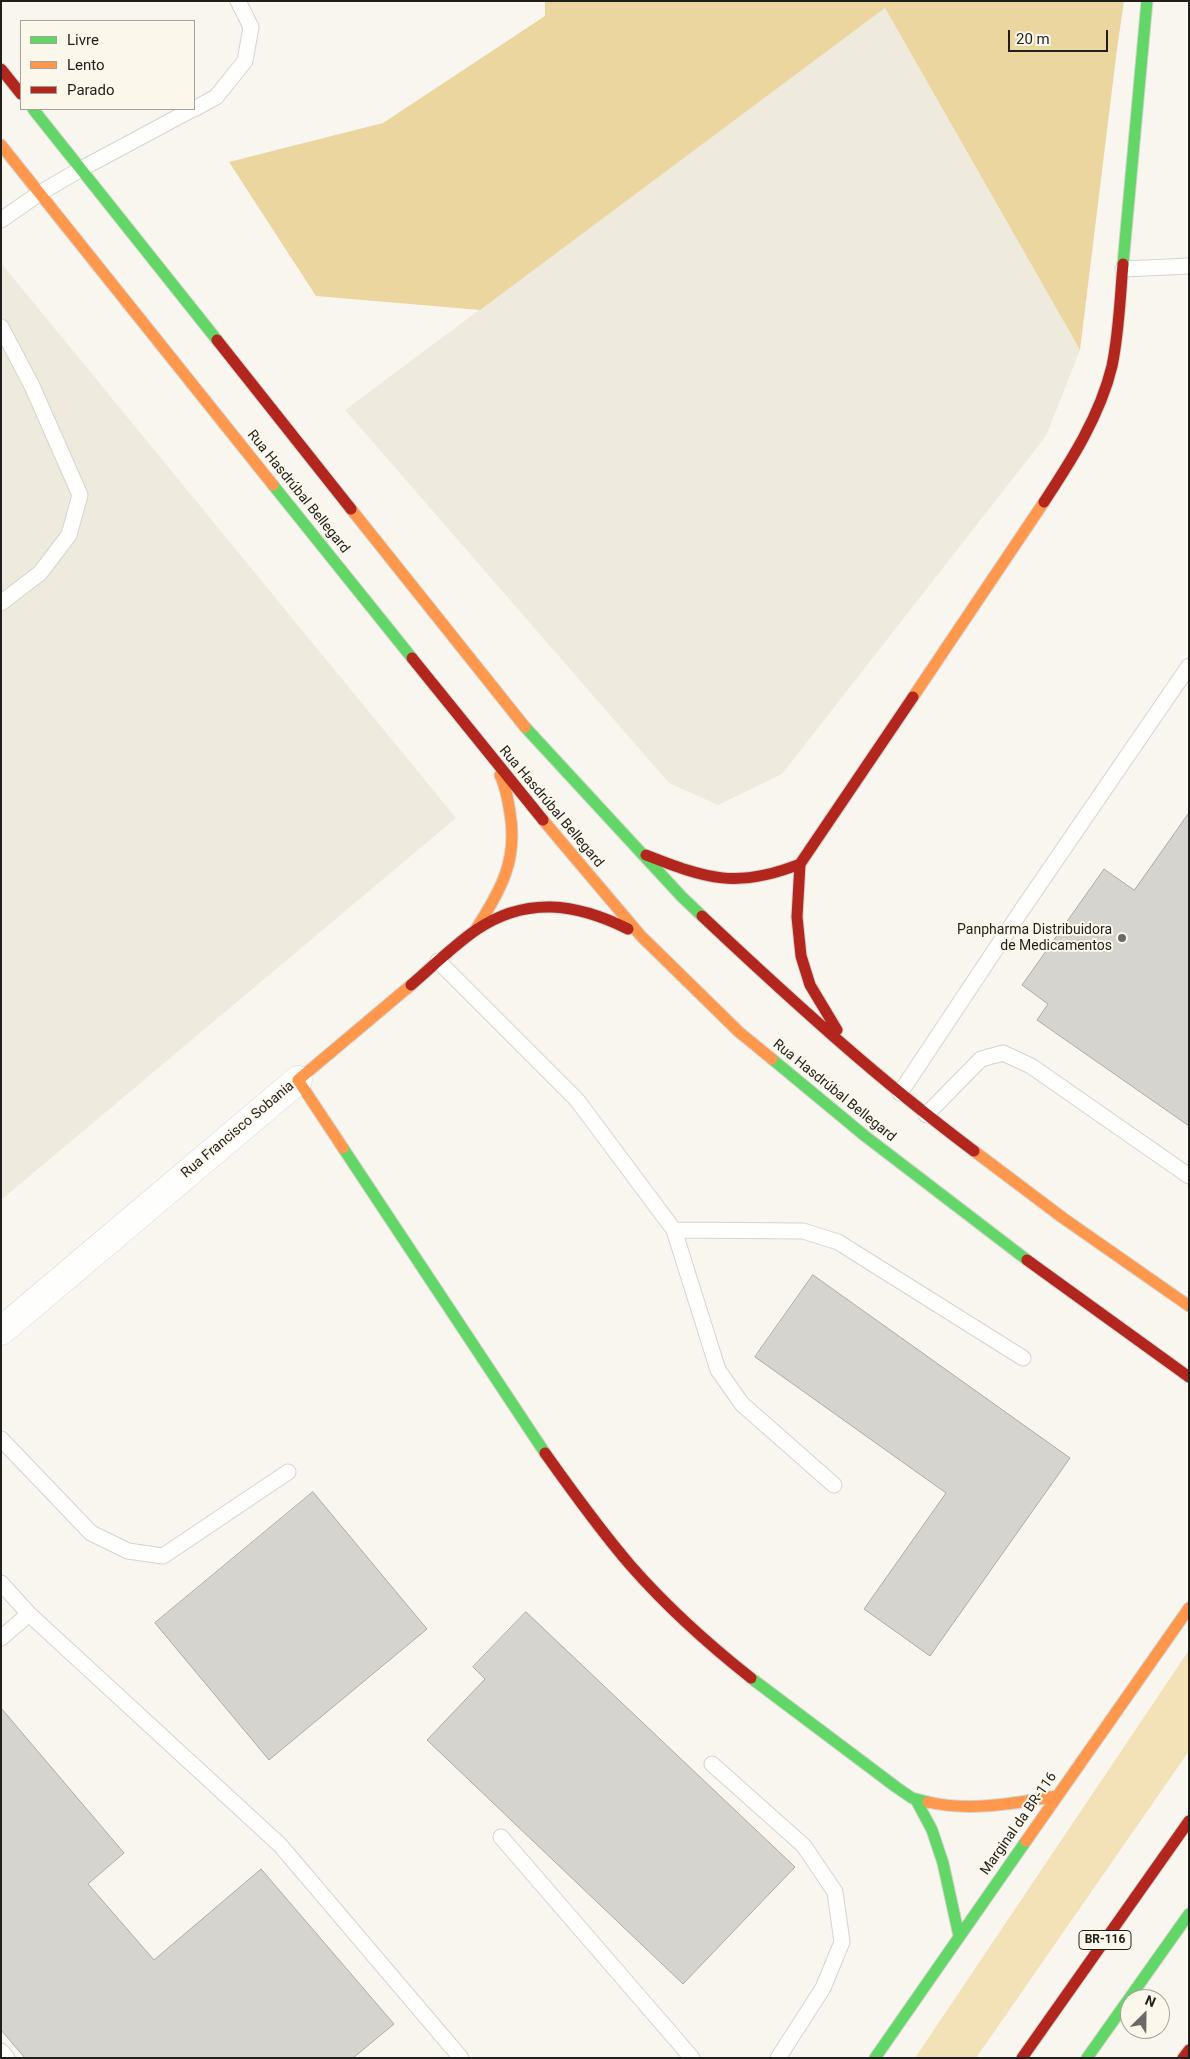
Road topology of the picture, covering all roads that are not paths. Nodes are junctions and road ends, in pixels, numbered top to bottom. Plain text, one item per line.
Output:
1 (238, 1) edge
2 (1147, 1) edge
3 (1, 69) edge
4 (20, 93) edge
5 (195, 108) edge
6 (34, 110) edge
7 (192, 110) edge
8 (1, 145) edge
9 (81, 169) junction
10 (40, 193) junction
11 (1, 220) edge
12 (1189, 266) edge
13 (1123, 270) junction
14 (1, 327) edge
15 (1, 603) edge
16 (1189, 666) edge
17 (486, 751) junction
18 (639, 852) junction
19 (800, 864) junction
20 (476, 930) junction
21 (641, 936) junction
22 (438, 961) junction
23 (852, 1054) junction
24 (298, 1080) junction
25 (900, 1093) junction
26 (926, 1115) junction
27 (1189, 1176) edge
28 (674, 1230) junction
29 (1189, 1306) edge
30 (1, 1331) edge
31 (1023, 1358) dead end
32 (1189, 1377) edge
33 (1, 1439) edge
34 (288, 1472) dead end
35 (834, 1485) dead end
36 (1, 1584) edge
37 (1189, 1608) edge
38 (28, 1614) junction
39 (1, 1638) edge
40 (712, 1764) dead end
41 (1057, 1796) junction
42 (916, 1800) junction
43 (1189, 1821) edge
44 (501, 1837) dead end
45 (1189, 1914) edge
46 (959, 1936) junction
47 (1189, 2050) edge
48 (1, 2051) edge
49 (7, 2058) edge
50 (461, 2058) edge
51 (692, 2058) edge
52 (778, 2058) edge
53 (875, 2058) edge
54 (1022, 2058) edge
55 (1087, 2058) edge
56 (1183, 2058) edge

1 - 5 lane
2 - 13 main road
3 - 4 main road
6 - 9 main road
7 - 9 lane
8 - 10 main road, Rua Hasdrúbal Bellegard
9 - 10 lane
9 - 18 main road
10 - 11 lane
10 - 17 main road, Rua Hasdrúbal Bellegard
12 - 13 lane
13 - 19 main road
14 - 15 lane
16 - 25 lane
17 - 20 main road, Rua Francisco Sobania
17 - 21 main road, Rua Hasdrúbal Bellegard
18 - 19 main road
18 - 23 main road
19 - 23 main road
20 - 21 main road, Rua Francisco Sobania
20 - 22 main road, Rua Francisco Sobania
21 - 32 main road, Rua Hasdrúbal Bellegard
22 - 24 main road, Rua Francisco Sobania
22 - 28 lane
23 - 25 main road
24 - 30 street, Rua Francisco Sobania
24 - 42 main road
25 - 26 main road
26 - 27 lane
26 - 29 main road
28 - 31 lane
28 - 35 lane
33 - 34 lane
36 - 38 lane
37 - 41 main road, Marginal da BR-116
38 - 39 lane
38 - 50 lane
40 - 52 lane
41 - 42 main road
41 - 46 main road, Marginal da BR-116
42 - 46 main road
43 - 54 main road, BR-116
44 - 51 lane
45 - 55 main road
46 - 53 main road, Marginal da BR-116
47 - 56 main road
48 - 49 lane

